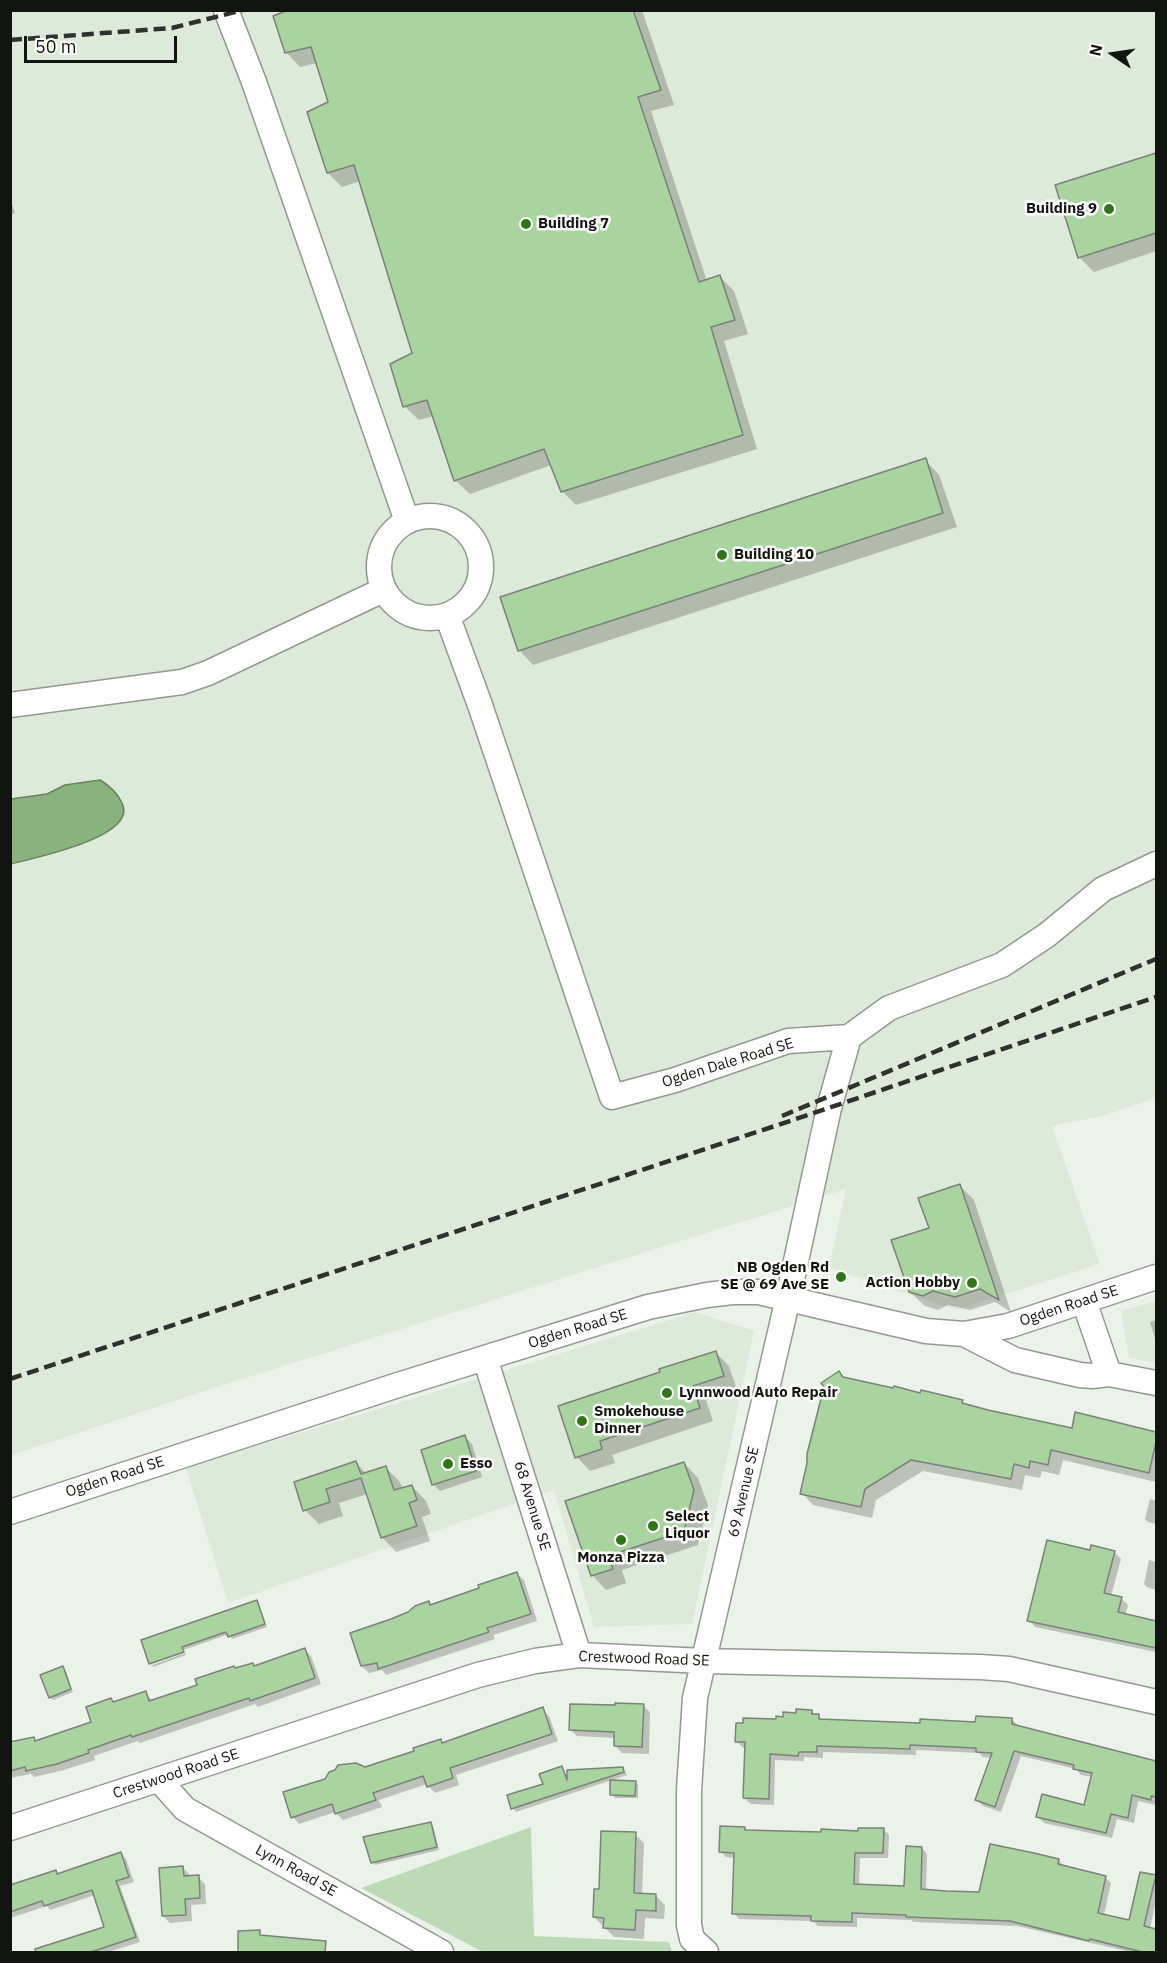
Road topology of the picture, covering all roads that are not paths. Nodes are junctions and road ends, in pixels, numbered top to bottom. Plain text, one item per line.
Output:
1 (226, 10) edge
2 (407, 521) junction
3 (383, 590) junction
4 (447, 615) junction
5 (10, 705) edge
6 (1156, 864) edge
7 (849, 1037) junction
8 (1156, 1277) edge
9 (788, 1298) junction
10 (1084, 1301) junction
11 (964, 1334) junction
12 (485, 1358) junction
13 (1109, 1374) junction
14 (1156, 1383) edge
15 (10, 1512) edge
16 (579, 1655) junction
17 (704, 1661) junction
18 (1156, 1702) edge
19 (159, 1780) junction
20 (10, 1828) edge
21 (704, 1951) edge
22 (441, 1953) edge

1 - 2 street
2 - 3 street
2 - 4 street
3 - 4 street
3 - 5 street
4 - 7 street, Ogden Dale Road SE
6 - 7 street
7 - 9 street, 69 Avenue SE
8 - 10 street, Ogden Road SE
9 - 11 street, Ogden Road SE
9 - 12 street, Ogden Road SE
9 - 17 street, 69 Avenue SE
10 - 11 street, Ogden Road SE
10 - 13 street
11 - 13 street
12 - 15 street, Ogden Road SE
12 - 16 street, 68 Avenue SE
13 - 14 street
16 - 17 street, Crestwood Road SE
16 - 19 street, Crestwood Road SE
17 - 18 street, Crestwood Road SE
17 - 21 street, 69 Avenue SE
19 - 20 street, Crestwood Road SE
19 - 22 street, Lynn Road SE

